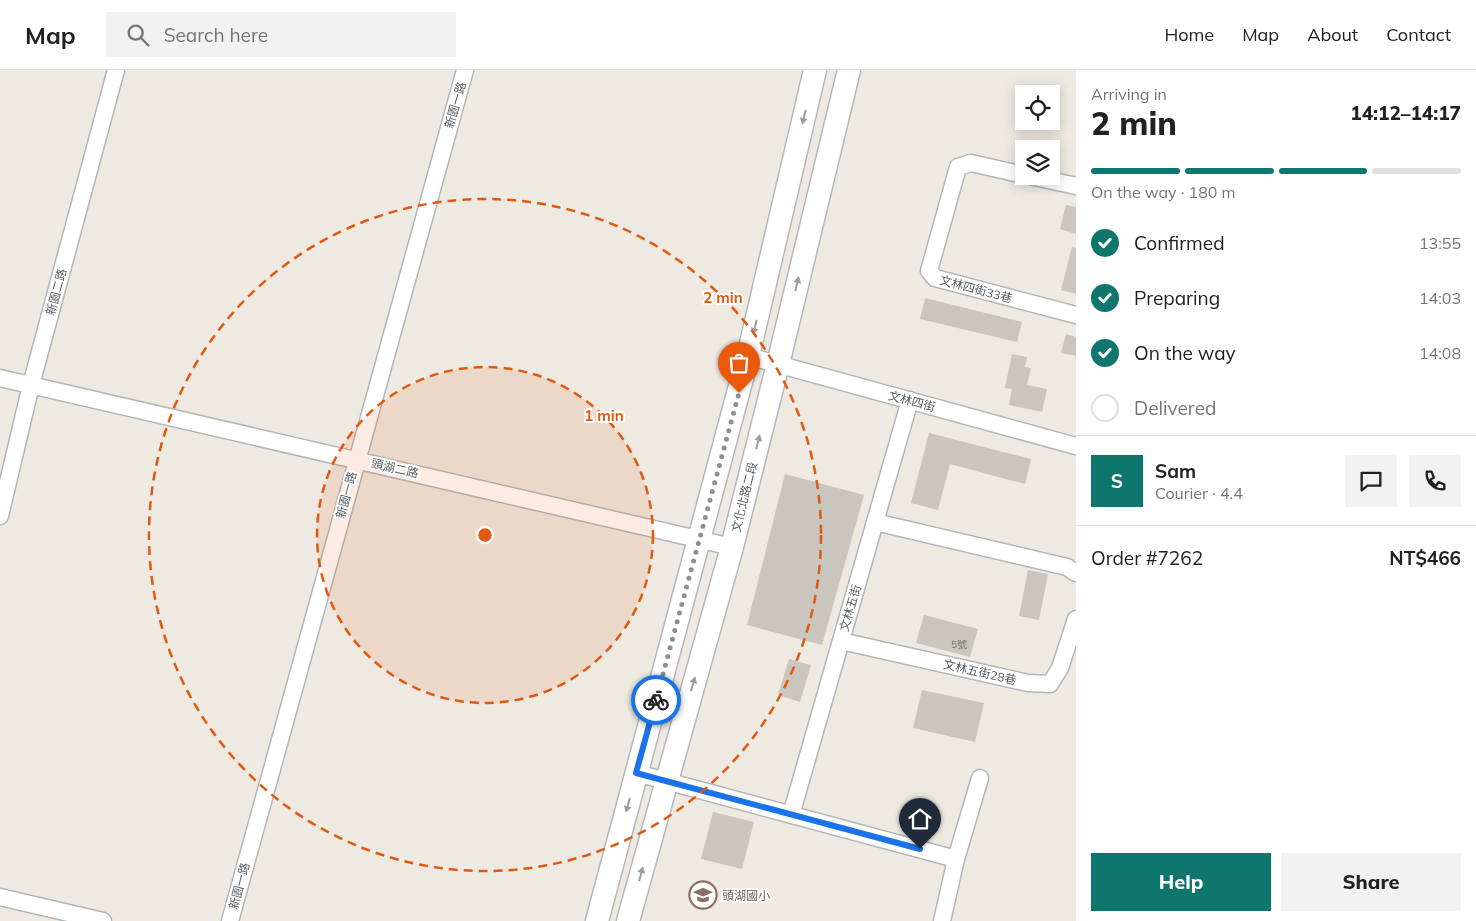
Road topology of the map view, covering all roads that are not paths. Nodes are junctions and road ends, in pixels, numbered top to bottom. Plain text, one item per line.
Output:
1 (116, 70) edge
2 (464, 70) edge
3 (815, 70) edge
4 (849, 70) edge
5 (1015, 173) edge
6 (1060, 183) edge
7 (1076, 186) edge
8 (1076, 315) edge
9 (748, 356) junction
10 (778, 364) junction
11 (0, 378) edge
12 (31, 385) junction
13 (910, 400) junction
14 (1076, 446) edge
15 (356, 459) junction
16 (0, 516) edge
17 (875, 522) junction
18 (699, 539) junction
19 (732, 546) junction
20 (1076, 573) edge
21 (1076, 619) edge
22 (841, 641) junction
23 (636, 773) junction
24 (980, 778) dead end
25 (666, 781) junction
26 (791, 815) junction
27 (956, 859) junction
28 (0, 897) edge
29 (103, 921) edge
30 (230, 921) edge
31 (596, 921) edge
32 (628, 921) edge
33 (942, 921) edge

1 - 12 street, 新園二路
2 - 15 street, 新園一路
3 -> 9 street
10 -> 4 street, 文化北路二段
5 - 8 street, 文林四街33巷
6 - 7 street
9 - 10 street, 文林四街
9 - 18 street
10 - 13 street, 文林四街
19 -> 10 street, 文化北路二段
11 - 12 street, 頭湖二路
12 - 15 street, 頭湖二路
12 - 16 street, 新園二路
13 - 14 street, 文林四街
13 - 17 street, 文林五街
15 - 18 street, 頭湖二路
15 - 30 street, 新園一路
17 - 20 street
17 - 22 street, 文林五街
18 - 19 street, 頭湖二路
18 - 23 street
25 -> 19 street, 文化北路二段
21 - 22 street, 文林五街28巷
22 - 26 street, 文林五街
23 - 25 street
23 -> 31 street
24 - 27 street
25 - 26 street
32 -> 25 street, 文化北路二段
26 - 27 street
27 - 33 street
28 - 29 street

